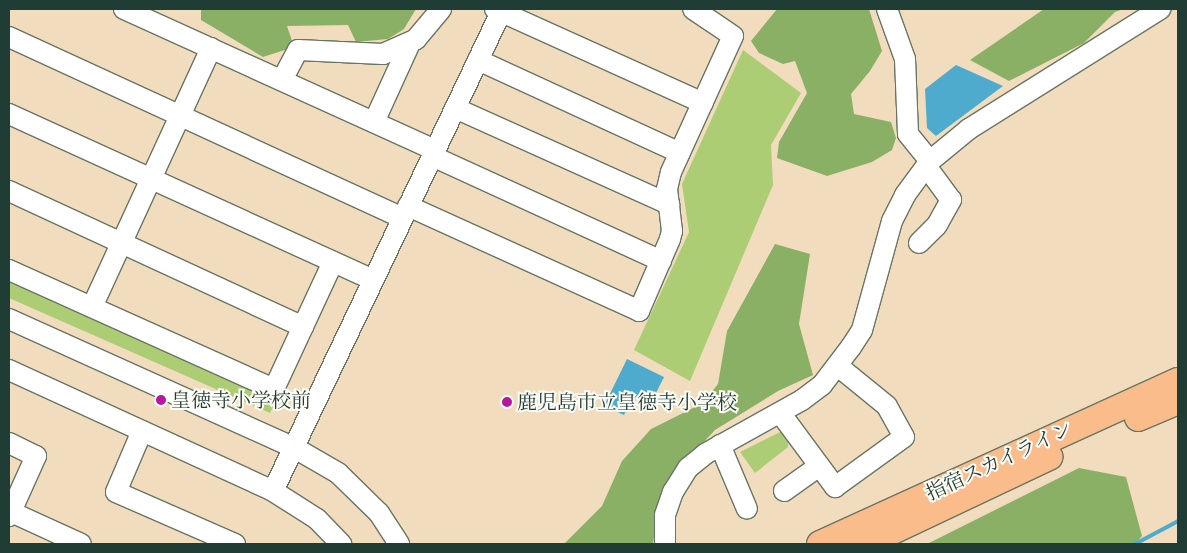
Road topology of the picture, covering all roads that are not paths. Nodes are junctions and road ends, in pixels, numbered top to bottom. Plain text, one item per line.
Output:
1 (124, 9) edge
2 (441, 9) edge
3 (693, 9) edge
4 (887, 9) edge
5 (1160, 9) edge
6 (498, 10) edge
7 (9, 37) edge
8 (410, 43) junction
9 (211, 48) junction
10 (478, 60) junction
11 (282, 80) junction
12 (703, 103) junction
13 (455, 108) junction
14 (9, 114) edge
15 (180, 116) junction
16 (374, 122) junction
17 (434, 153) junction
18 (680, 153) junction
19 (928, 164) junction
20 (151, 179) junction
21 (9, 190) edge
22 (669, 204) junction
23 (405, 212) junction
24 (122, 243) junction
25 (919, 243) dead end
26 (661, 261) junction
27 (333, 262) junction
28 (9, 270) edge
29 (373, 280) junction
30 (92, 308) junction
31 (9, 319) edge
32 (303, 327) junction
33 (838, 366) junction
34 (9, 370) edge
35 (1178, 381) edge
36 (1178, 401) edge
37 (781, 414) junction
38 (142, 431) junction
39 (9, 442) edge
40 (1058, 443) junction
41 (720, 445) junction
42 (293, 447) junction
43 (819, 466) junction
44 (273, 491) junction
45 (784, 491) dead end
46 (748, 509) dead end
47 (9, 513) edge
48 (82, 544) edge
49 (234, 544) edge
50 (341, 544) edge
51 (399, 544) edge
52 (665, 544) edge
53 (820, 544) edge
54 (865, 544) edge

1 - 9 street
2 - 8 street
3 - 12 street
4 - 19 street
5 - 19 street
6 - 10 street
6 - 12 street
7 - 15 street
8 - 11 street
8 - 16 street
9 - 11 street
9 - 15 street
10 - 13 street
10 - 18 street
11 - 16 street
12 - 18 street
13 - 17 street
13 - 22 street
14 - 20 street
15 - 20 street
15 - 23 street
16 - 17 street
17 - 23 street
17 - 26 street
18 - 22 street
19 - 25 street
19 - 33 street
20 - 24 street
20 - 27 street
21 - 24 street
22 - 26 street
23 - 26 street
23 - 29 street
24 - 30 street
24 - 32 street
27 - 29 street
27 - 32 street
28 - 30 street
29 - 42 street
30 - 32 street
31 - 42 street
33 - 37 street
33 - 43 street
34 - 38 street
35 - 40 main road, 指宿スカイライン
36 - 40 main road, 指宿スカイライン
37 - 41 street
37 - 43 street
38 - 44 street
38 - 49 street
39 - 47 street
40 - 53 main road, 指宿スカイライン
40 - 54 main road, 指宿スカイライン
41 - 46 street
41 - 52 street
42 - 44 street
42 - 51 street
43 - 45 street
44 - 50 street
47 - 48 street

